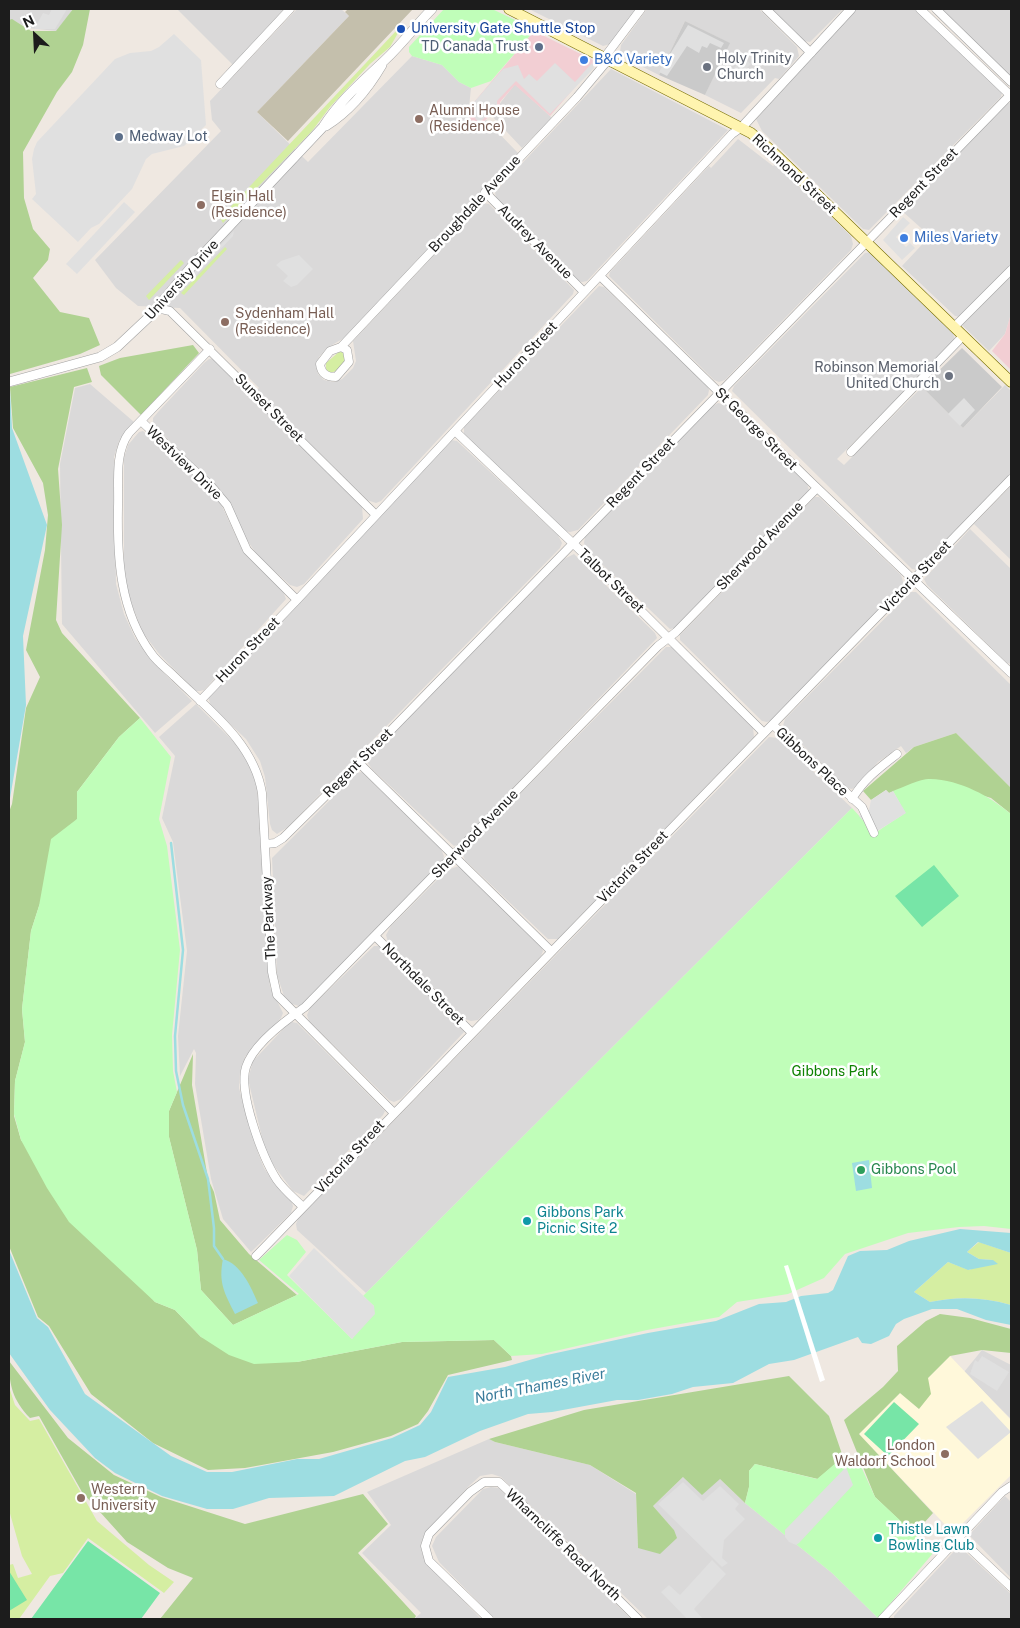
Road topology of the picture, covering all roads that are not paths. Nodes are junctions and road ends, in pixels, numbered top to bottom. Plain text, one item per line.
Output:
1 (290, 9) edge
2 (432, 9) edge
3 (509, 9) edge
4 (641, 9) edge
5 (766, 9) edge
6 (851, 9) edge
7 (920, 9) edge
8 (936, 9) edge
9 (810, 53) junction
10 (606, 59) junction
11 (1011, 82) edge
12 (220, 84) dead end
13 (1011, 95) edge
14 (742, 127) junction
15 (486, 192) junction
16 (865, 242) junction
17 (1011, 270) edge
18 (600, 276) junction
19 (584, 292) junction
20 (157, 308) junction
21 (954, 327) junction
22 (964, 336) junction
23 (341, 347) dead end
24 (210, 349) junction
25 (9, 382) edge
26 (1011, 382) edge
27 (720, 393) junction
28 (141, 421) junction
29 (455, 431) junction
30 (851, 452) dead end
31 (1011, 479) edge
32 (817, 488) junction
33 (376, 515) junction
34 (572, 543) junction
35 (913, 581) junction
36 (297, 600) junction
37 (669, 638) junction
38 (1011, 673) edge
39 (199, 700) junction
40 (772, 725) junction
41 (764, 733) junction
42 (897, 754) dead end
43 (358, 763) junction
44 (852, 799) junction
45 (874, 833) dead end
46 (266, 844) junction
47 (454, 856) junction
48 (375, 936) junction
49 (551, 951) junction
50 (294, 1014) junction
51 (472, 1032) junction
52 (393, 1112) junction
53 (303, 1207) junction
54 (256, 1256) dead end
55 (1011, 1486) edge
56 (959, 1538) junction
57 (1011, 1587) edge
58 (884, 1618) edge
59 (489, 1619) edge
60 (638, 1619) edge

1 - 12 street
2 - 20 street, University Drive
3 - 10 main road, Richmond Street
4 - 10 street, Broughdale Avenue
5 - 9 street
6 - 9 street, Huron Street
7 - 13 street
8 - 11 street
9 - 14 street, Huron Street
10 - 14 main road, Richmond Street
10 - 15 street, Broughdale Avenue
13 - 16 street, Regent Street
14 - 16 main road, Richmond Street
14 - 18 street, Huron Street
15 - 19 street, Audrey Avenue
15 - 23 street, Broughdale Avenue
16 - 21 main road, Richmond Street
16 - 27 street, Regent Street
17 - 21 street
18 - 19 street, Huron Street
18 - 27 street, St George Street
19 - 29 street, Huron Street
20 - 24 street, Sunset Street
20 - 25 street, University Drive
21 - 22 main road, Richmond Street
22 - 26 main road, Richmond Street
22 - 30 street
24 - 28 street
24 - 33 street, Sunset Street
27 - 32 street, St George Street
27 - 34 street, Regent Street
28 - 36 street, Westview Drive
28 - 39 street, The Parkway
29 - 33 street, Huron Street
29 - 34 street, Talbot Street
31 - 35 street, Victoria Street
32 - 35 street, St George Street
32 - 37 street, Sherwood Avenue
33 - 36 street, Huron Street
34 - 37 street, Talbot Street
34 - 43 street, Regent Street
35 - 38 street, St George Street
35 - 40 street, Victoria Street
36 - 39 street, Huron Street
37 - 41 street, Talbot Street
37 - 47 street, Sherwood Avenue
39 - 46 street, The Parkway
40 - 41 street, Victoria Street
40 - 44 street, Gibbons Place
41 - 49 street, Victoria Street
42 - 44 street, Gibbons Place
43 - 46 street, Regent Street
43 - 47 street
44 - 45 street, Gibbons Place
46 - 50 street, The Parkway
47 - 48 street, Sherwood Avenue
47 - 49 street
48 - 50 street, Sherwood Avenue
48 - 51 street, Northdale Street
49 - 51 street, Victoria Street
50 - 52 street, The Parkway
50 - 53 street, Sherwood Avenue
51 - 52 street, Victoria Street
52 - 53 street, Victoria Street
53 - 54 street, Victoria Street
55 - 56 street
56 - 57 street
56 - 58 street
59 - 60 street, Wharncliffe Road North

